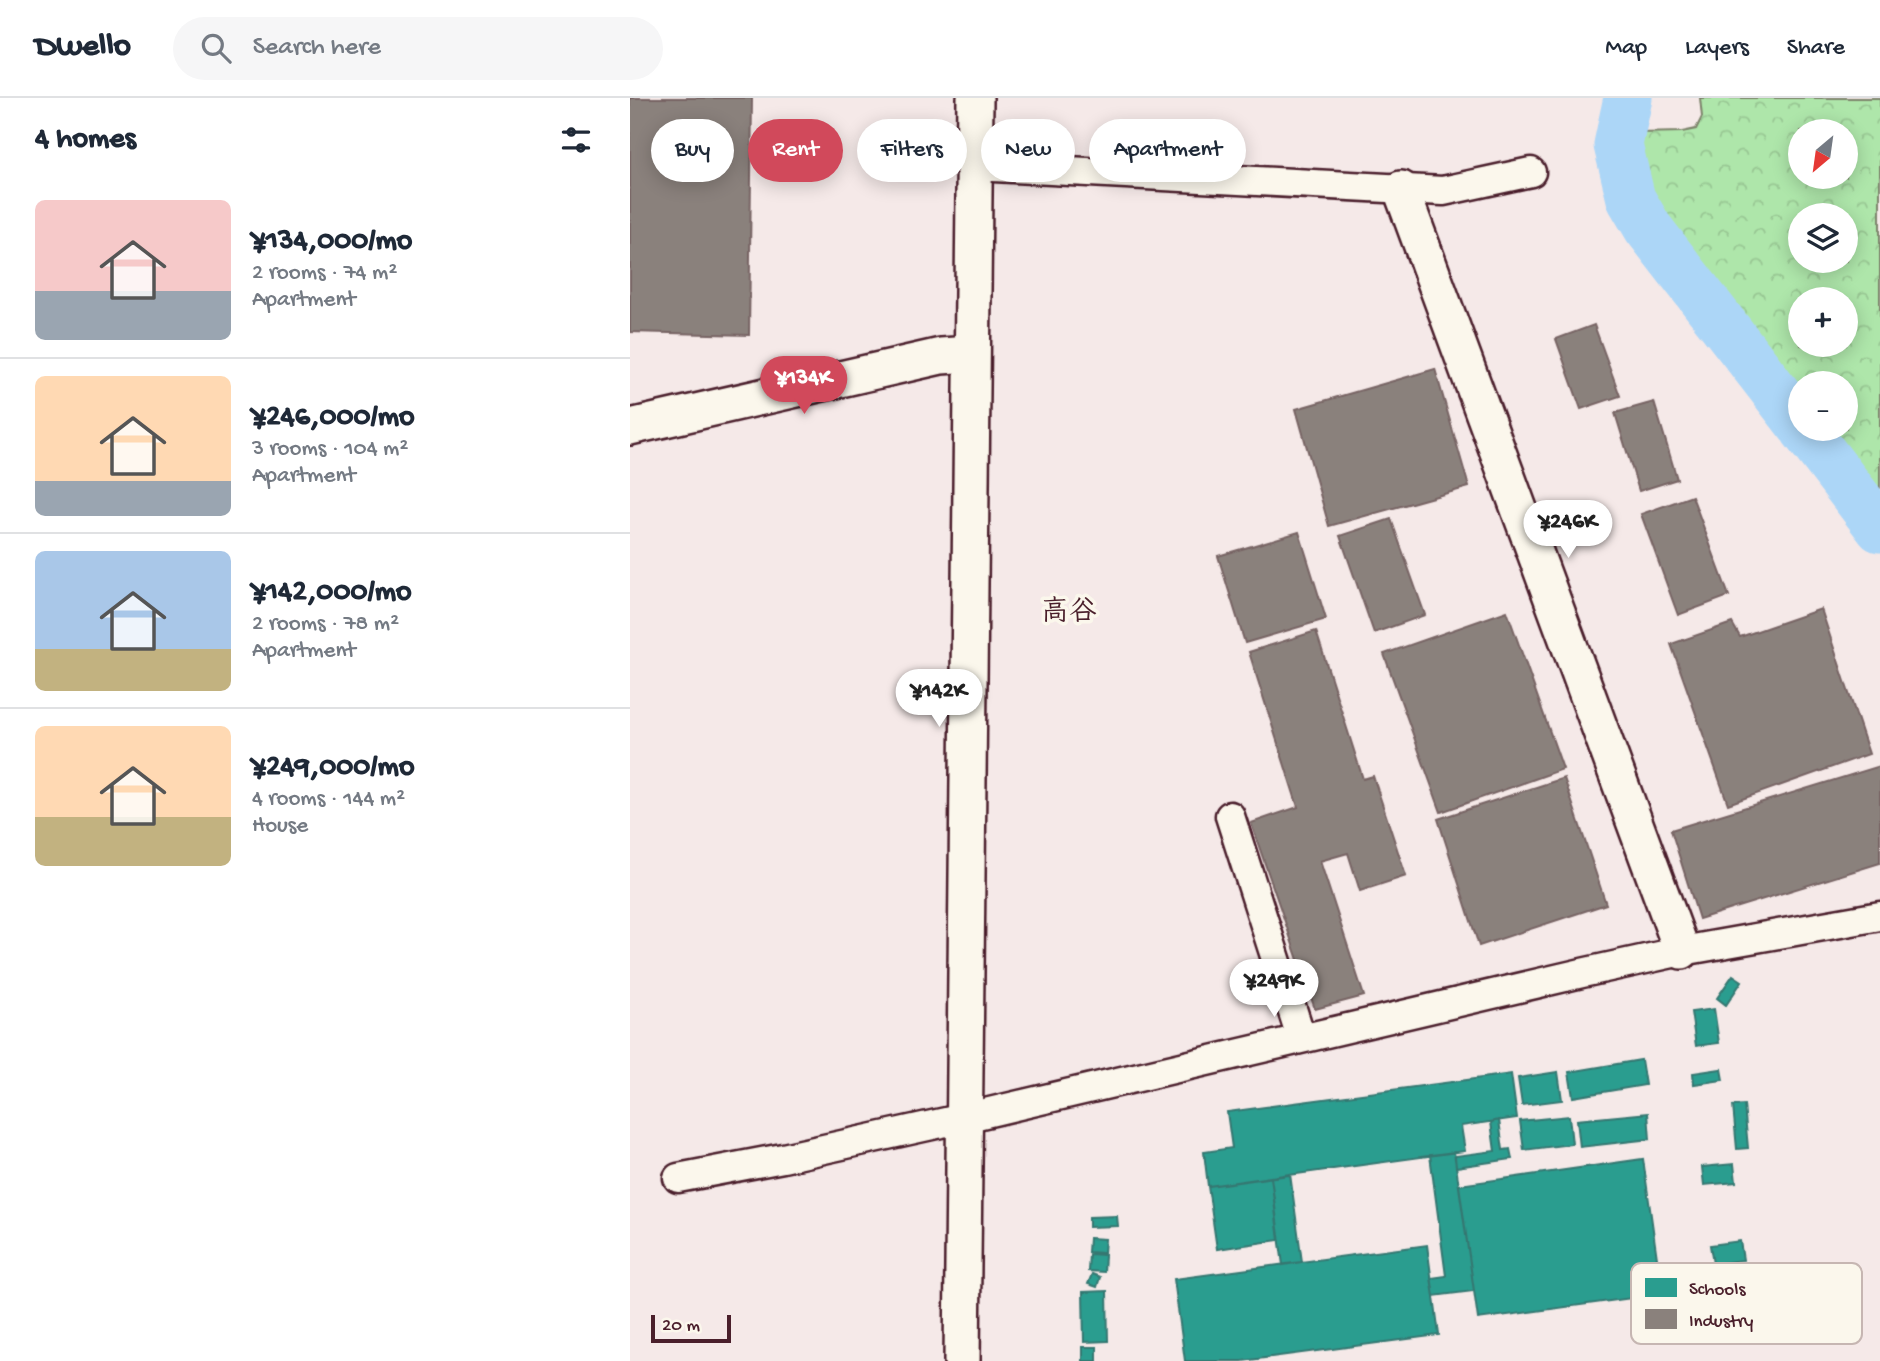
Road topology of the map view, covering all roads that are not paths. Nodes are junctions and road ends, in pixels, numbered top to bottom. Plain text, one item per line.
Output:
1 (975, 98) edge
2 (974, 166) junction
3 (1531, 173) dead end
4 (1401, 189) junction
5 (971, 354) junction
6 (630, 427) edge
7 (1230, 816) dead end
8 (1880, 916) edge
9 (1682, 951) junction
10 (1301, 1037) junction
11 (964, 1118) junction
12 (678, 1178) dead end
13 (962, 1361) edge

1 - 2 street
2 - 4 street
2 - 5 street
3 - 4 street
4 - 9 street
5 - 6 street
5 - 11 street
7 - 10 street
8 - 9 street
9 - 10 street
10 - 11 street
11 - 12 street
11 - 13 street

